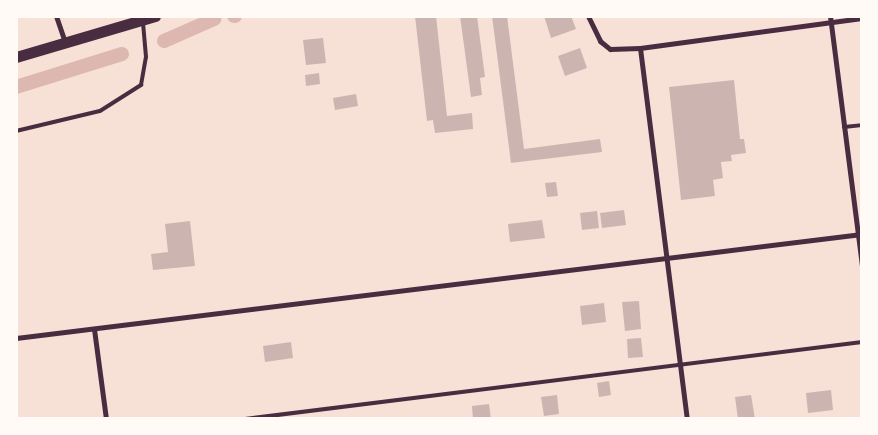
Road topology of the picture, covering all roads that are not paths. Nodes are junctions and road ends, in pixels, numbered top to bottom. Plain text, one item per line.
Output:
1 (56, 16) edge
2 (155, 16) edge
3 (588, 16) edge
4 (862, 18) edge
5 (831, 19) edge
6 (143, 20) junction
7 (65, 43) junction
8 (640, 48) junction
9 (16, 57) edge
10 (862, 124) edge
11 (844, 126) junction
12 (16, 131) edge
13 (860, 234) edge
14 (667, 259) junction
15 (862, 267) edge
16 (94, 329) junction
17 (16, 338) edge
18 (862, 342) edge
19 (680, 365) junction
20 (106, 419) edge
21 (245, 419) edge
22 (687, 419) edge

1 - 7 street
2 - 6 main road
3 - 8 street
4 - 5 street
5 - 8 street
5 - 11 street
6 - 7 main road
6 - 12 lane
7 - 9 main road
8 - 14 street
10 - 11 lane
11 - 13 street
13 - 14 street
13 - 15 street
14 - 16 street
14 - 19 street
16 - 17 street
16 - 20 street
18 - 19 lane
19 - 21 lane
19 - 22 street

